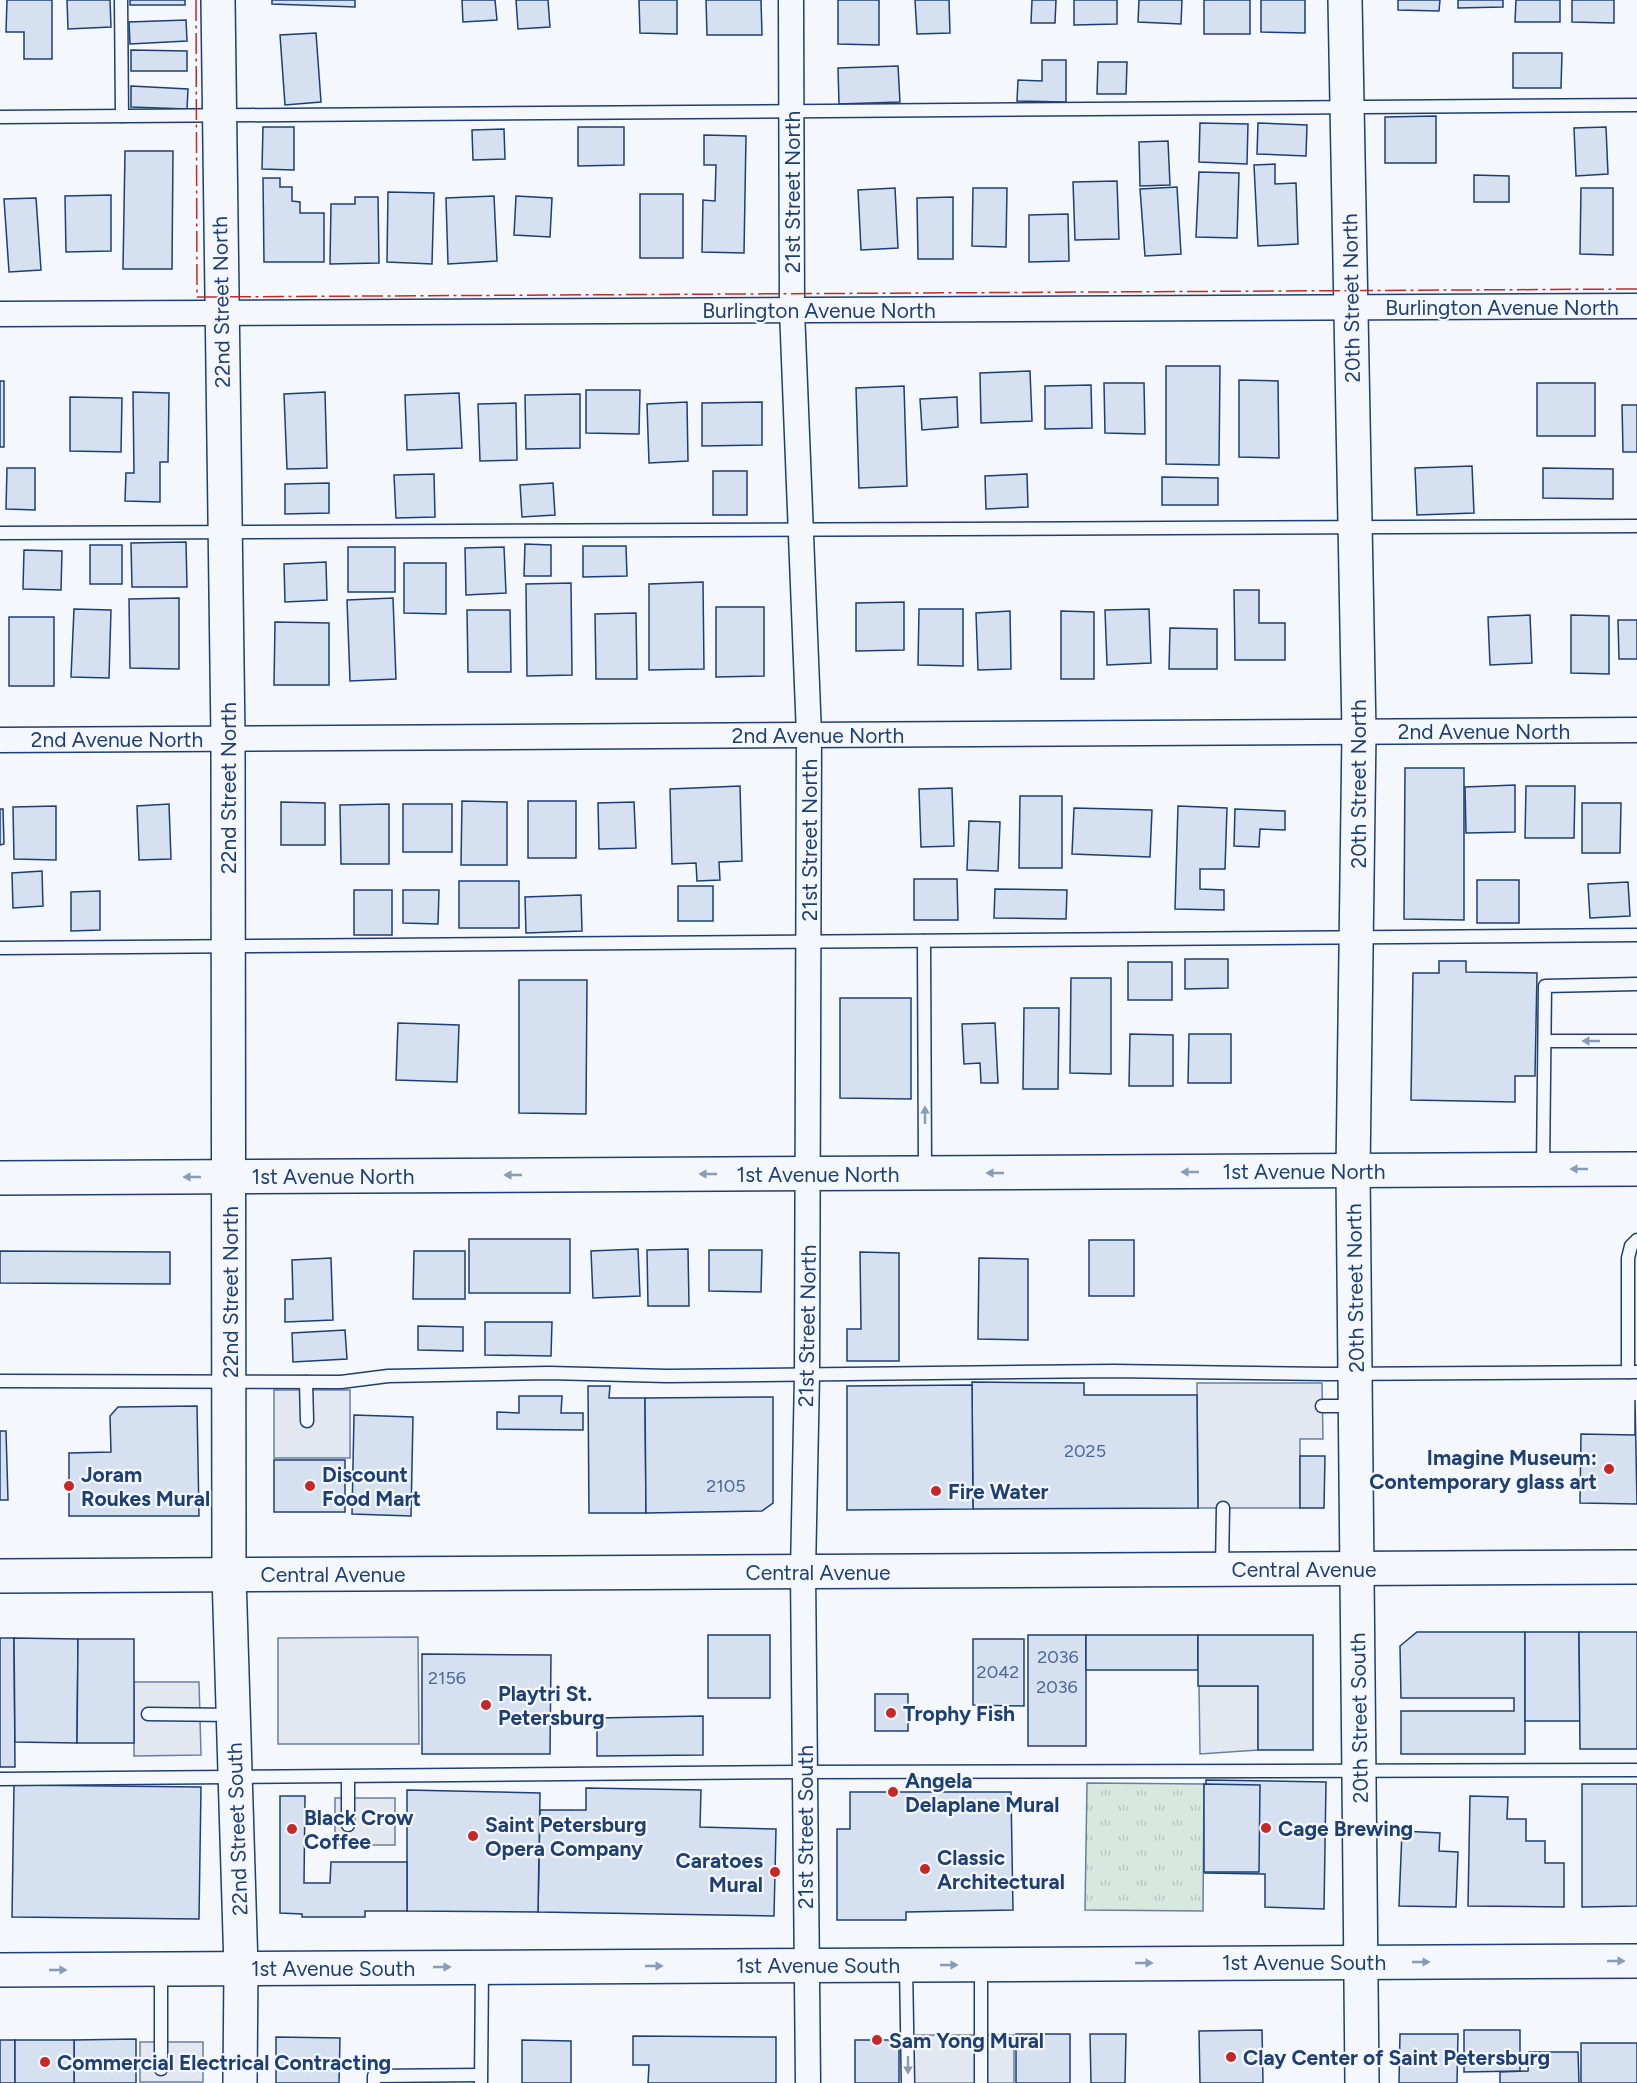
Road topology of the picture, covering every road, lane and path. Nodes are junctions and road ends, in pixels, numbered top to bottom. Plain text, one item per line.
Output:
1 (121, 0) edge
2 (218, 0) edge
3 (791, 0) edge
4 (1345, 0) edge
5 (1637, 105) edge
6 (1347, 107) junction
7 (791, 111) junction
8 (219, 115) junction
9 (122, 116) junction
10 (0, 117) edge
11 (1637, 306) edge
12 (1351, 307) junction
13 (792, 310) junction
14 (221, 313) junction
15 (0, 315) edge
16 (1637, 526) edge
17 (1355, 527) junction
18 (801, 530) junction
19 (225, 532) junction
20 (0, 533) edge
21 (1637, 730) edge
22 (1359, 732) junction
23 (809, 735) junction
24 (228, 738) junction
25 (0, 740) edge
26 (1637, 935) edge
27 (1356, 937) junction
28 (924, 941) junction
29 (809, 942) junction
30 (229, 946) junction
31 (0, 948) edge
32 (1637, 984) edge
33 (1545, 1041) junction
34 (1637, 1041) edge
35 (1637, 1169) edge
36 (1543, 1170) junction
37 (1353, 1171) junction
38 (925, 1173) junction
39 (808, 1174) junction
40 (230, 1177) junction
41 (0, 1178) edge
42 (1637, 1240) edge
43 (1632, 1372) edge
44 (1356, 1374) junction
45 (807, 1375) junction
46 (0, 1381) edge
47 (306, 1382) junction
48 (230, 1383) junction
49 (1322, 1406) dead end
50 (1356, 1406) junction
51 (307, 1421) dead end
52 (1223, 1508) dead end
53 (1637, 1567) edge
54 (1357, 1569) junction
55 (1222, 1570) junction
56 (803, 1572) junction
57 (230, 1575) junction
58 (0, 1576) edge
59 (148, 1714) dead end
60 (234, 1715) junction
61 (1360, 1769) junction
62 (1637, 1770) edge
63 (804, 1772) junction
64 (348, 1777) junction
65 (235, 1778) junction
66 (0, 1779) edge
67 (348, 1826) dead end
68 (1637, 1961) edge
69 (1363, 1962) junction
70 (981, 1964) junction
71 (806, 1965) junction
72 (906, 1965) junction
73 (483, 1967) junction
74 (241, 1968) junction
75 (161, 1969) junction
76 (0, 1970) edge
77 (161, 2069) dead end
78 (480, 2079) edge
79 (240, 2083) edge
80 (374, 2083) edge
81 (808, 2083) edge
82 (908, 2083) edge
83 (981, 2083) edge
84 (1362, 2083) edge

1 - 9 lane
2 - 8 street, 22nd Street North
3 - 7 street, 21st Street North
4 - 6 street, 20th Street North
5 - 6 lane
6 - 7 lane
6 - 12 street, 20th Street North
7 - 8 lane
7 - 13 street, 21st Street North
8 - 9 lane
8 - 14 street, 22nd Street North
9 - 10 lane
11 - 12 street, Burlington Avenue North
12 - 13 street, Burlington Avenue North
12 - 17 street, 20th Street North
13 - 14 street, Burlington Avenue North
13 - 18 street, 21st Street North
14 - 15 street, Burlington Avenue North
14 - 19 street, 22nd Street North
16 - 17 lane
17 - 18 lane
17 - 22 street, 20th Street North
18 - 19 lane
18 - 23 street, 21st Street North
19 - 20 lane
19 - 24 street, 22nd Street North
21 - 22 street, 2nd Avenue North
22 - 23 street, 2nd Avenue North
22 - 27 street, 20th Street North
23 - 24 street, 2nd Avenue North
23 - 29 street, 21st Street North
24 - 25 street, 2nd Avenue North
24 - 30 street, 22nd Street North
26 - 27 lane
27 - 28 lane
27 - 37 street, 20th Street North
28 - 29 lane
38 -> 28 lane
29 - 30 lane
29 - 39 street, 21st Street North
30 - 31 lane
30 - 40 street, 22nd Street North
32 - 33 lane
34 -> 33 lane
33 - 36 lane
35 -> 36 street, 1st Avenue North
36 - 37 street, 1st Avenue North
37 -> 38 street, 1st Avenue North
37 - 44 street, 20th Street North
38 - 39 street, 1st Avenue North
39 -> 40 street, 1st Avenue North
39 - 45 street, 21st Street North
40 -> 41 street, 1st Avenue North
40 - 48 street, 22nd Street North
42 - 43 lane
43 - 44 lane
44 - 45 lane
44 - 50 street, 20th Street North
45 - 47 lane
45 - 56 street, 21st Street North
46 - 48 lane
47 - 48 lane
47 - 51 lane
48 - 57 street, 22nd Street North
49 - 50 lane
50 - 54 street, 20th Street North
52 - 55 lane
53 - 54 street, Central Avenue
54 - 55 street, Central Avenue
54 - 61 street, 20th Street South
55 - 56 street, Central Avenue
56 - 57 street, Central Avenue
56 - 63 street, 21st Street South
57 - 58 street, Central Avenue
57 - 60 street, 22nd Street South
59 - 60 lane
60 - 65 street, 22nd Street South
61 - 62 lane
61 - 63 lane
61 - 69 street, 20th Street South
63 - 64 lane
63 - 71 street, 21st Street South
64 - 65 lane
64 - 67 lane
65 - 66 lane
65 - 74 street, 22nd Street South
69 -> 68 street, 1st Avenue South
70 -> 69 street, 1st Avenue South
69 - 84 street, 20th Street South
72 -> 70 street, 1st Avenue South
70 - 83 lane
71 - 72 street, 1st Avenue South
73 -> 71 street, 1st Avenue South
71 - 81 street, 21st Street South
72 -> 82 lane
74 -> 73 street, 1st Avenue South
73 - 78 lane
74 - 75 street, 1st Avenue South
74 - 79 street, 22nd Street South
76 -> 75 street, 1st Avenue South
75 - 77 lane
78 - 80 lane

